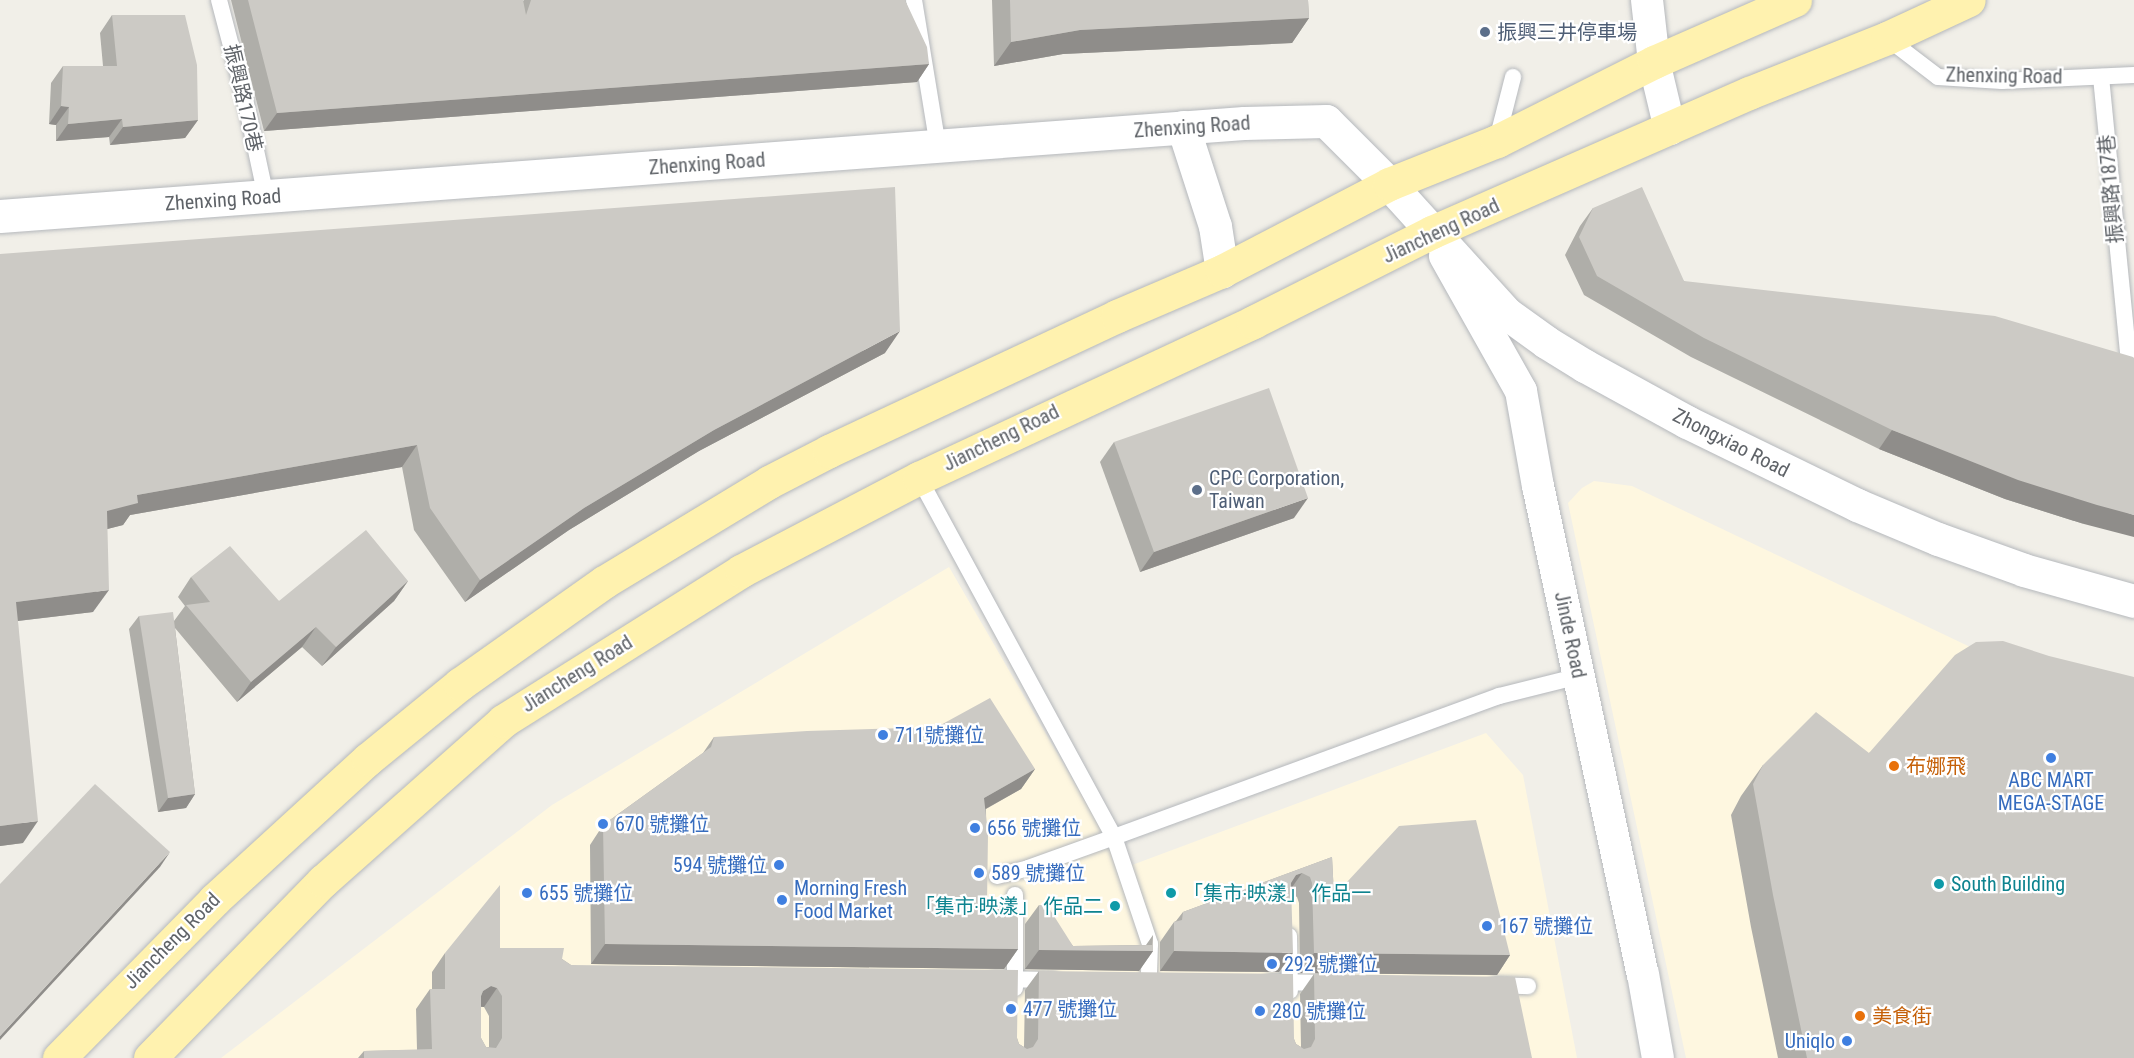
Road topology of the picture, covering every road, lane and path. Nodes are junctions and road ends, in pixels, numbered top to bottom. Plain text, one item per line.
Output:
1 (219, 0) edge
2 (914, 0) edge
3 (1647, 0) edge
4 (1969, 0) edge
5 (1776, 4) edge
6 (1887, 38) junction
7 (1654, 62) junction
8 (2134, 75) edge
9 (1513, 77) dead end
10 (2101, 77) junction
11 (1182, 127) junction
12 (1670, 129) junction
13 (1497, 141) junction
14 (938, 147) junction
15 (1389, 184) junction
16 (266, 197) junction
17 (0, 216) edge
18 (1432, 232) junction
19 (2134, 250) edge
20 (2117, 251) junction
21 (1222, 271) junction
22 (2130, 372) edge
23 (919, 478) junction
24 (2134, 601) edge
25 (1579, 676) junction
26 (1114, 837) junction
27 (997, 876) dead end
28 (1015, 895) dead end
29 (1288, 914) edge
30 (980, 979) edge
31 (1015, 979) junction
32 (1071, 980) edge
33 (1127, 981) edge
34 (1255, 982) edge
35 (1290, 982) junction
36 (1350, 983) edge
37 (1481, 985) edge
38 (1528, 986) dead end
39 (1015, 1002) edge
40 (1290, 1004) edge
41 (59, 1058) edge
42 (150, 1058) edge
43 (1658, 1058) edge

1 - 16 lane, 振興路170巷
2 - 14 lane
3 - 7 street
4 - 6 main road, Jiancheng Road
5 - 7 main road, Jiancheng Road
6 - 10 lane, Zhenxing Road
6 - 12 main road, Jiancheng Road
7 - 12 street
7 - 13 main road, Jiancheng Road
8 - 10 lane, Zhenxing Road
9 - 13 lane
10 - 20 lane, 振興路187巷
11 - 14 main road, Zhenxing Road
11 - 15 main road, Zhenxing Road
11 - 21 main road
12 - 18 main road, Jiancheng Road
13 - 15 main road, Jiancheng Road
14 - 16 main road, Zhenxing Road
15 - 18 main road, Zhongxiao Road
15 - 21 main road, Jiancheng Road
16 - 17 main road, Zhenxing Road
18 - 23 main road, Jiancheng Road
18 - 24 main road, Zhongxiao Road
18 - 25 street, Jinde Road
19 - 20 lane
20 - 22 lane, 振興路187巷
21 - 41 main road, Jiancheng Road
23 - 26 lane
23 - 42 main road, Jiancheng Road
25 - 26 lane
25 - 43 street, Jinde Road
26 - 27 lane
26 - 33 lane
28 - 31 lane
29 - 35 lane
30 - 31 lane
31 - 32 lane
31 - 39 lane
34 - 35 lane
35 - 36 lane
35 - 40 lane
37 - 38 lane

